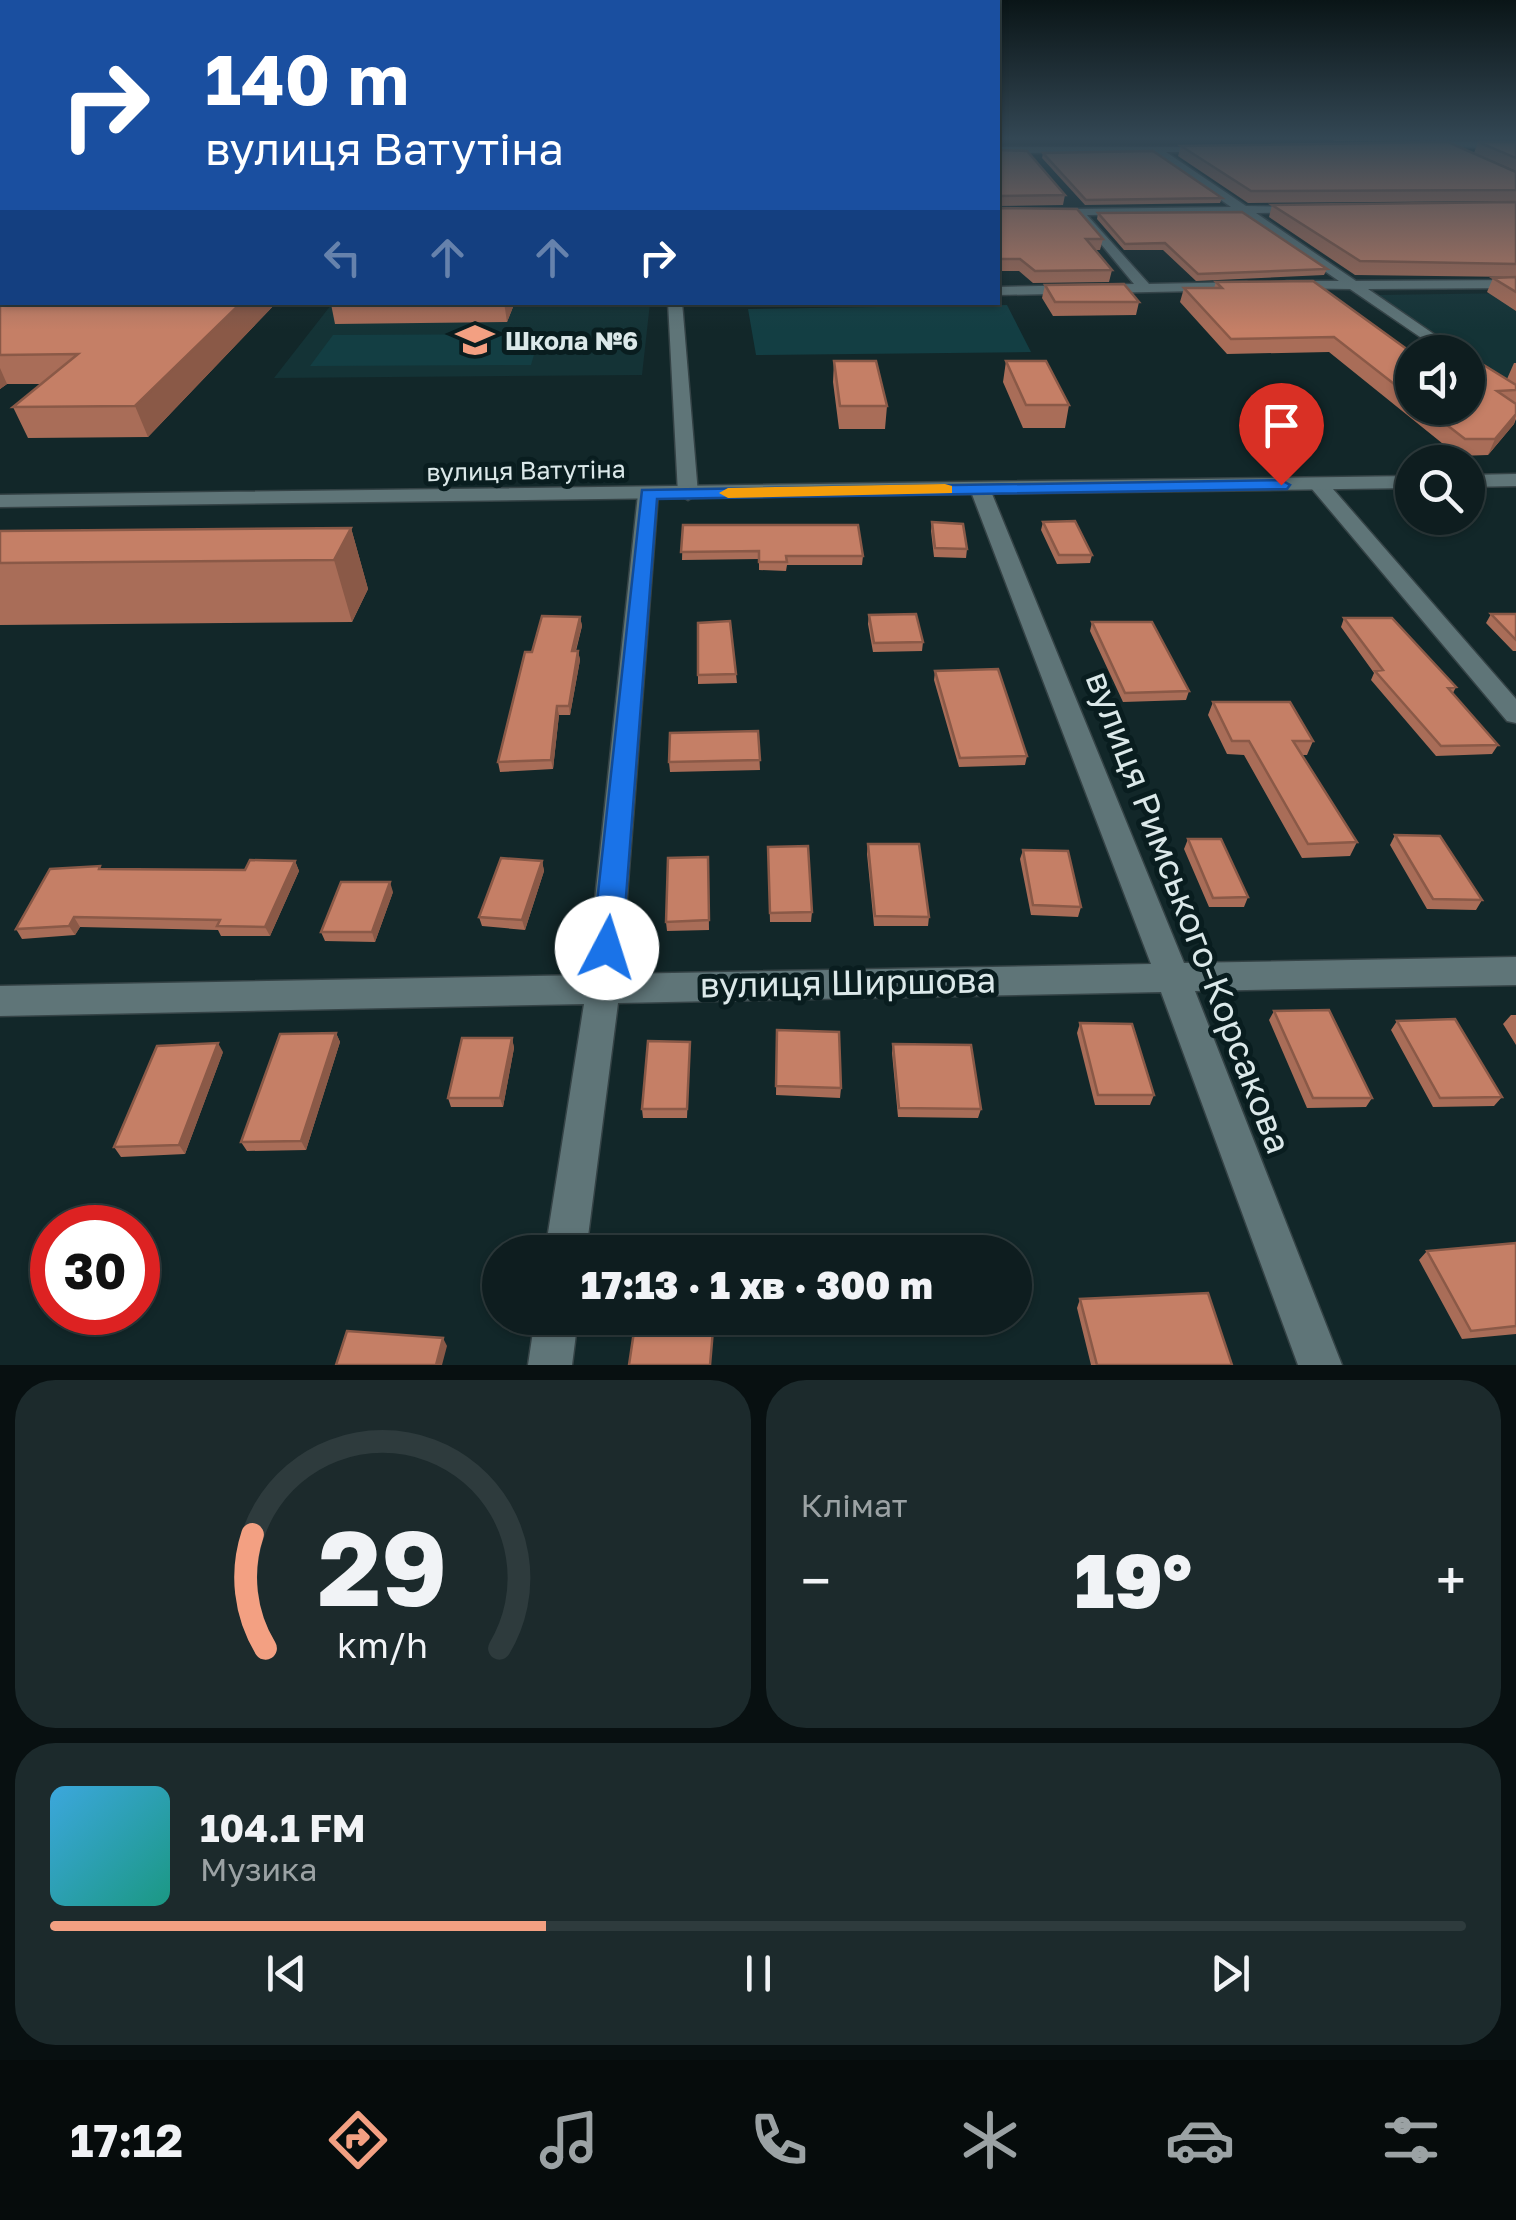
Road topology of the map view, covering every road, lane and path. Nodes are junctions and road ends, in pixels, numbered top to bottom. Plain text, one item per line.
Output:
1 (1070, 203) edge
2 (1233, 203) edge
3 (1322, 209) edge
4 (1244, 210) junction
5 (1000, 213) edge
6 (1078, 213) junction
7 (1352, 284) junction
8 (1516, 284) edge
9 (1258, 286) edge
10 (1276, 286) edge
11 (1145, 288) junction
12 (1000, 291) edge
13 (675, 305) edge
14 (1427, 335) edge
15 (1516, 480) edge
16 (1485, 481) edge
17 (1395, 482) edge
18 (1319, 484) junction
19 (980, 489) junction
20 (648, 494) junction
21 (688, 494) junction
22 (0, 501) edge
23 (1516, 715) edge
24 (1516, 971) edge
25 (1172, 976) junction
26 (604, 987) junction
27 (0, 1001) edge
28 (568, 1235) edge
29 (554, 1335) edge
30 (550, 1365) edge
31 (1320, 1365) edge

1 - 6 street
2 - 4 street
3 - 4 street
4 - 6 street
4 - 7 street
5 - 6 street
6 - 11 street
7 - 8 street
7 - 10 street
7 - 14 street
9 - 11 street
11 - 12 street
13 - 21 street
15 - 16 street
17 - 18 street, вулиця Ватутіна
18 - 19 street, вулиця Ватутіна
18 - 23 street
19 - 21 street, вулиця Ватутіна
19 - 25 street, вулиця Римського-Корсакова
20 - 21 street, вулиця Ватутіна
20 - 22 street, вулиця Ватутіна
20 - 26 street
24 - 25 street, вулиця Ширшова
25 - 26 street, вулиця Ширшова
25 - 31 street, вулиця Римського-Корсакова
26 - 27 street, вулиця Ширшова
26 - 28 street
29 - 30 street

